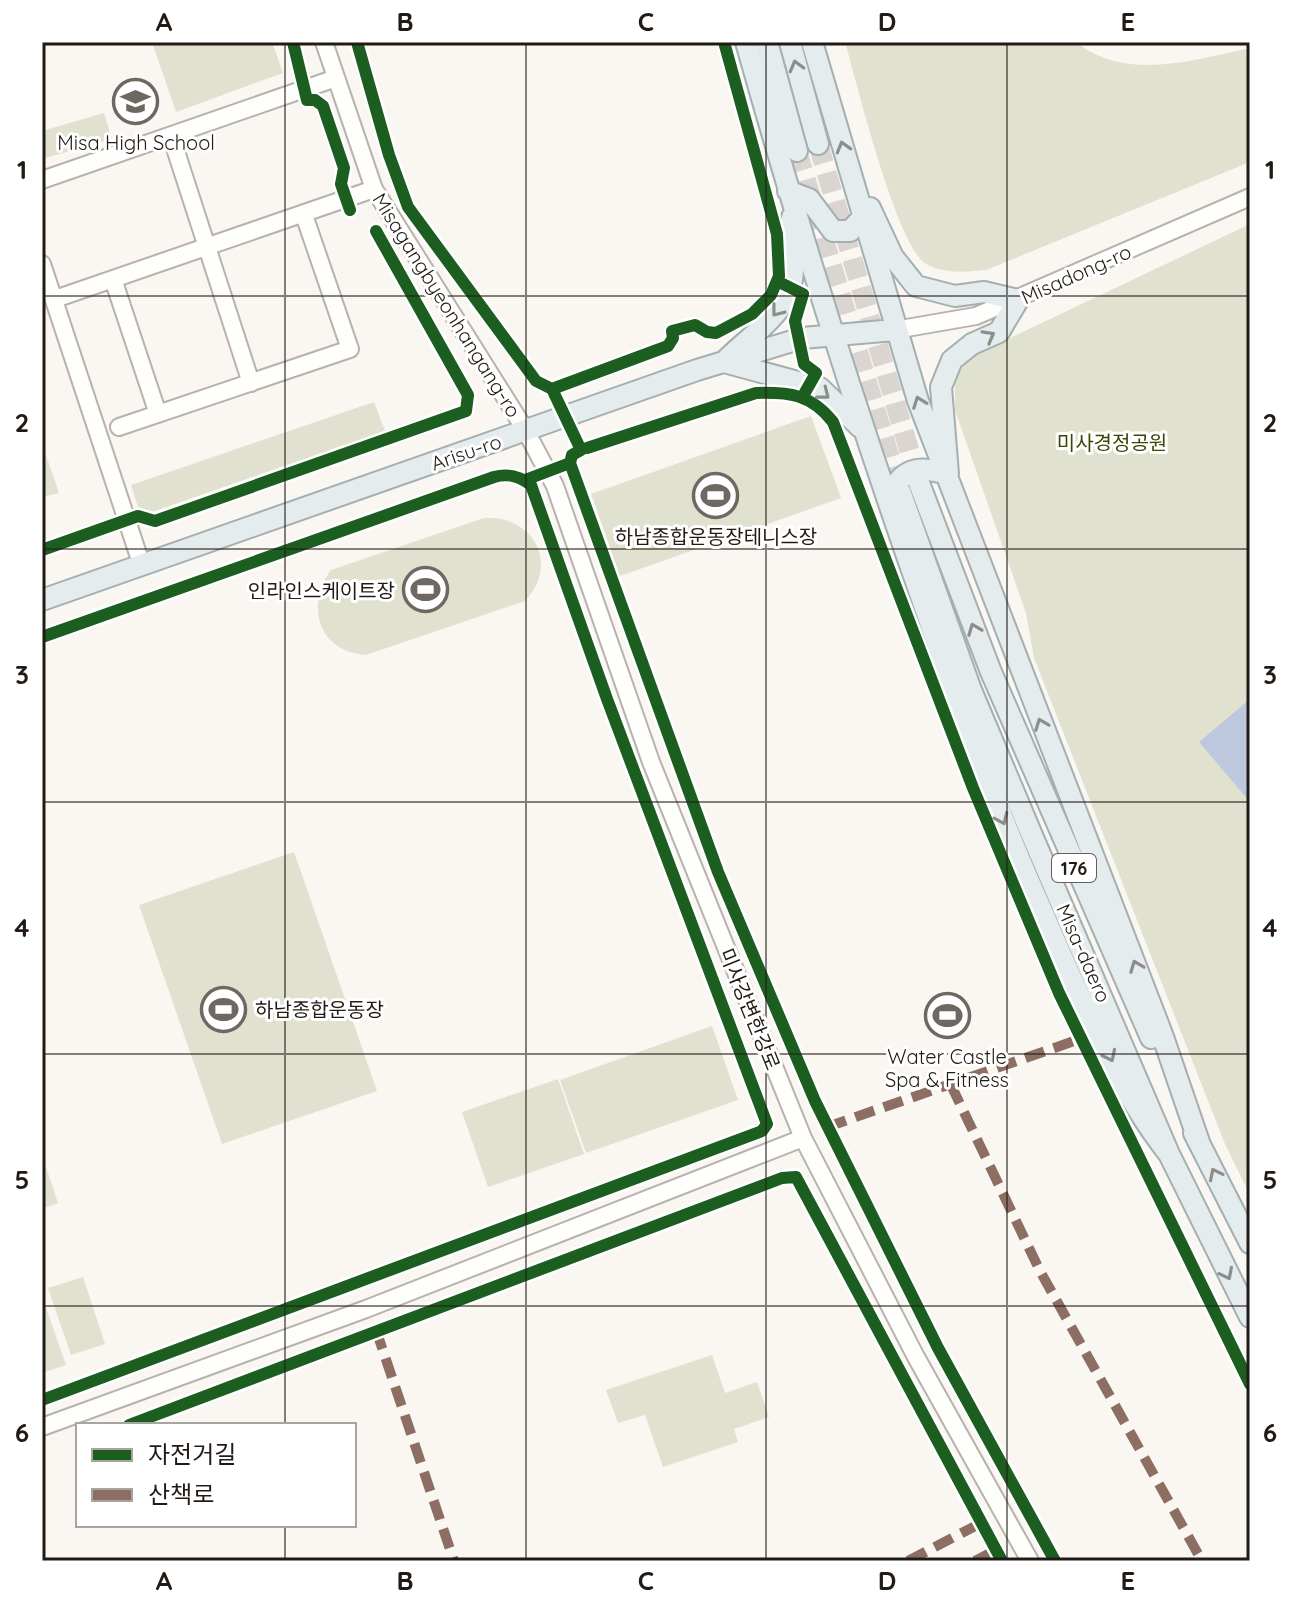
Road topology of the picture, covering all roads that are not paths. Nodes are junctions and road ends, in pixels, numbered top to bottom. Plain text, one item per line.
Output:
1 (324, 42) edge
2 (746, 42) edge
3 (767, 42) edge
4 (790, 42) edge
5 (812, 42) edge
6 (336, 78) junction
7 (171, 136) junction
8 (818, 144) tunnel mouth
9 (797, 151) tunnel mouth
10 (42, 180) edge
11 (855, 184) junction
12 (374, 189) junction
13 (1250, 197) edge
14 (790, 200) junction
15 (304, 215) junction
16 (864, 216) junction
17 (207, 245) junction
18 (42, 264) edge
19 (113, 279) junction
20 (55, 299) junction
21 (1018, 300) junction
22 (895, 330) junction
23 (833, 335) junction
24 (724, 362) junction
25 (251, 383) junction
26 (158, 414) junction
27 (119, 427) dead end
28 (862, 429) junction
29 (526, 431) junction
30 (948, 474) junction
31 (902, 491) junction
32 (142, 566) junction
33 (42, 600) edge
34 (803, 1138) junction
35 (1200, 1145) junction
36 (1250, 1243) edge
37 (1250, 1317) edge
38 (42, 1427) edge
39 (1030, 1561) edge

1 - 6 street, Misagangbyeonhangang-ro
2 - 14 main road
3 - 9 main road
8 -> 4 main road
11 -> 5 main road
6 - 7 street
6 - 12 street, Misagangbyeonhangang-ro
7 - 10 street
7 - 17 street
11 - 16 main road
11 - 21 main road
12 - 15 street
12 - 29 street, Misagangbyeonhangang-ro
13 - 21 street, Misadong-ro
14 - 16 main road
14 - 23 main road
14 -> 24 main road
15 - 17 street
15 - 25 street
16 - 22 main road
17 - 19 street
17 - 25 street
18 - 20 street
19 - 20 street
19 - 26 street
20 - 32 street
21 - 22 street, Misadong-ro
30 -> 21 main road
22 - 23 main road, Arisu-ro
30 -> 22 main road
23 - 24 main road, Arisu-ro
23 - 28 main road
24 -> 28 main road
24 - 29 main road, Arisu-ro
25 - 26 street
26 - 27 street
28 - 31 main road
29 - 32 main road, Arisu-ro
29 - 34 street, 미사강변한강로
30 - 31 main road
35 -> 30 main road
35 -> 31 main road, Misa-daero / 176
31 -> 37 main road
32 - 33 main road, Arisu-ro
34 - 38 street
34 - 39 street, 미사강변한강로
36 -> 35 main road, Misa-daero / 176

